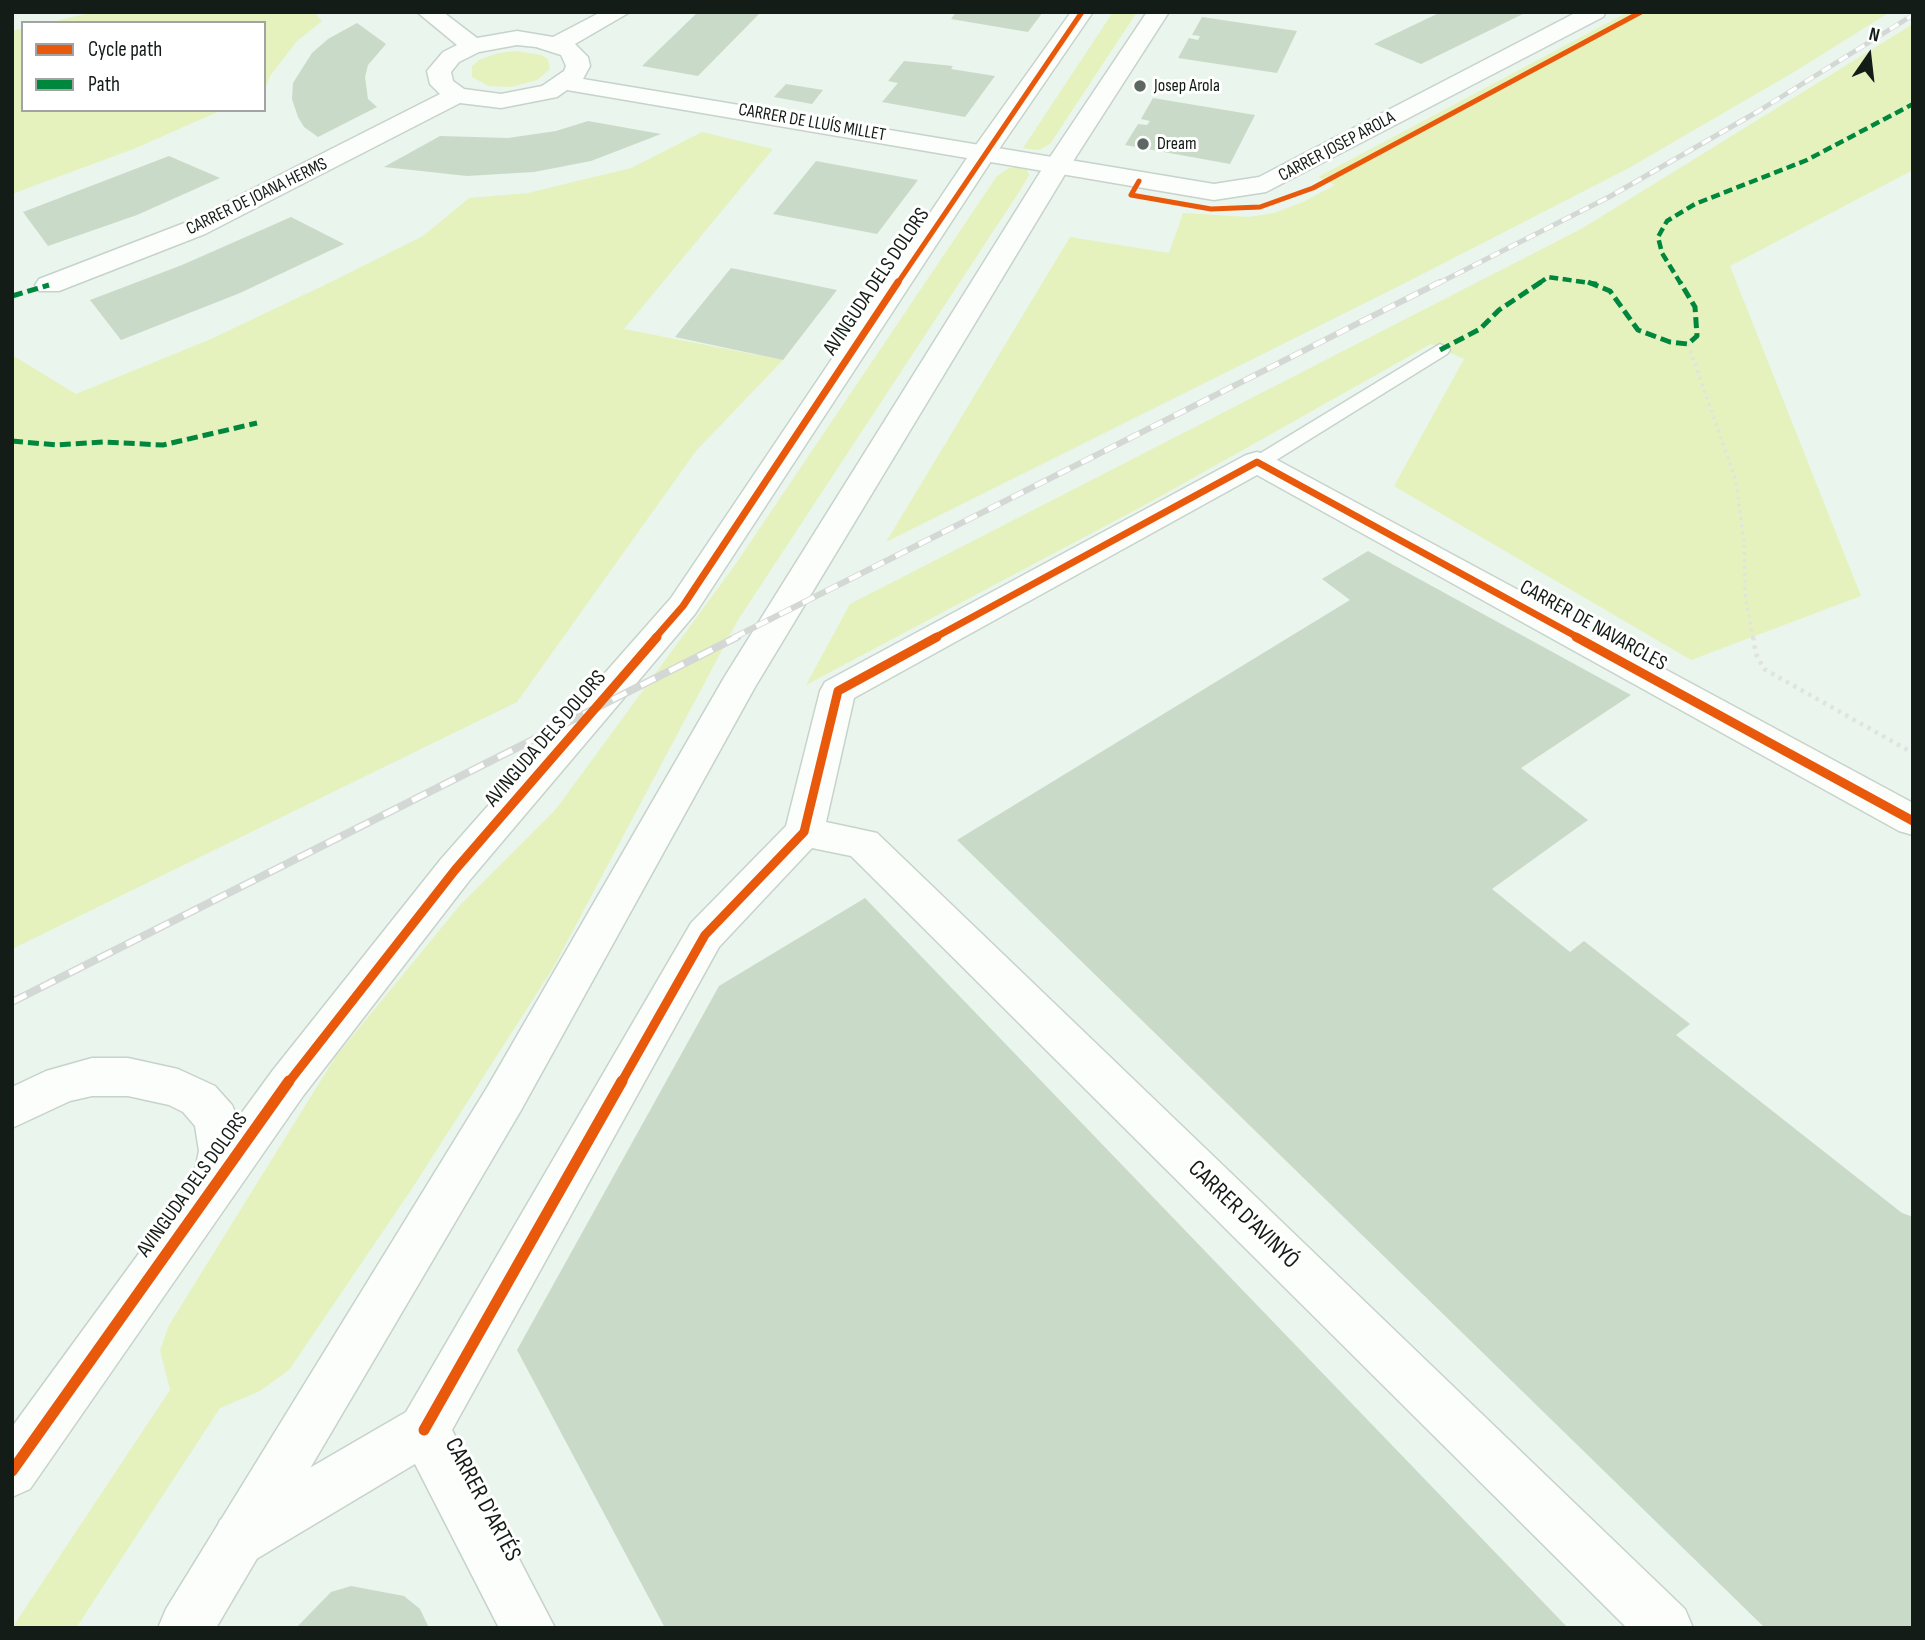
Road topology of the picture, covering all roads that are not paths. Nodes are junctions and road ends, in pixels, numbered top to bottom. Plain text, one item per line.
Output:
1 (428, 12) edge
2 (619, 12) edge
3 (1082, 12) edge
4 (1158, 12) edge
5 (1595, 12) edge
6 (558, 44) junction
7 (472, 46) junction
8 (566, 83) junction
9 (457, 95) junction
10 (984, 152) junction
11 (1057, 166) junction
12 (49, 285) dead end
13 (1440, 350) dead end
14 (1257, 462) junction
15 (1913, 821) edge
16 (804, 832) junction
17 (12, 1109) edge
18 (215, 1184) junction
19 (424, 1430) junction
20 (12, 1471) edge
21 (239, 1539) junction
22 (185, 1628) edge
23 (528, 1628) edge
24 (1666, 1628) edge

1 - 7 street
2 - 6 street
3 - 10 street, AVINGUDA DELS DOLORS
4 - 11 street
5 - 11 street, CARRER JOSEP AROLA
6 - 7 street
6 - 8 street
7 - 9 street
8 - 9 street
8 - 10 street, CARRER DE LLUÍS MILLET
9 - 12 street, CARRER DE JOANA HERMS
10 - 11 street, CARRER DE LLUÍS MILLET
10 - 18 street, AVINGUDA DELS DOLORS
11 - 21 street
13 - 14 lane
14 - 15 street, CARRER DE NAVARCLES
14 - 16 street
16 - 19 street
16 - 24 street, CARRER D'AVINYÓ
17 - 18 street
18 - 20 street, AVINGUDA DELS DOLORS
19 - 21 street, CARRER D'ARTÉS
19 - 23 street, CARRER D'ARTÉS
21 - 22 street

